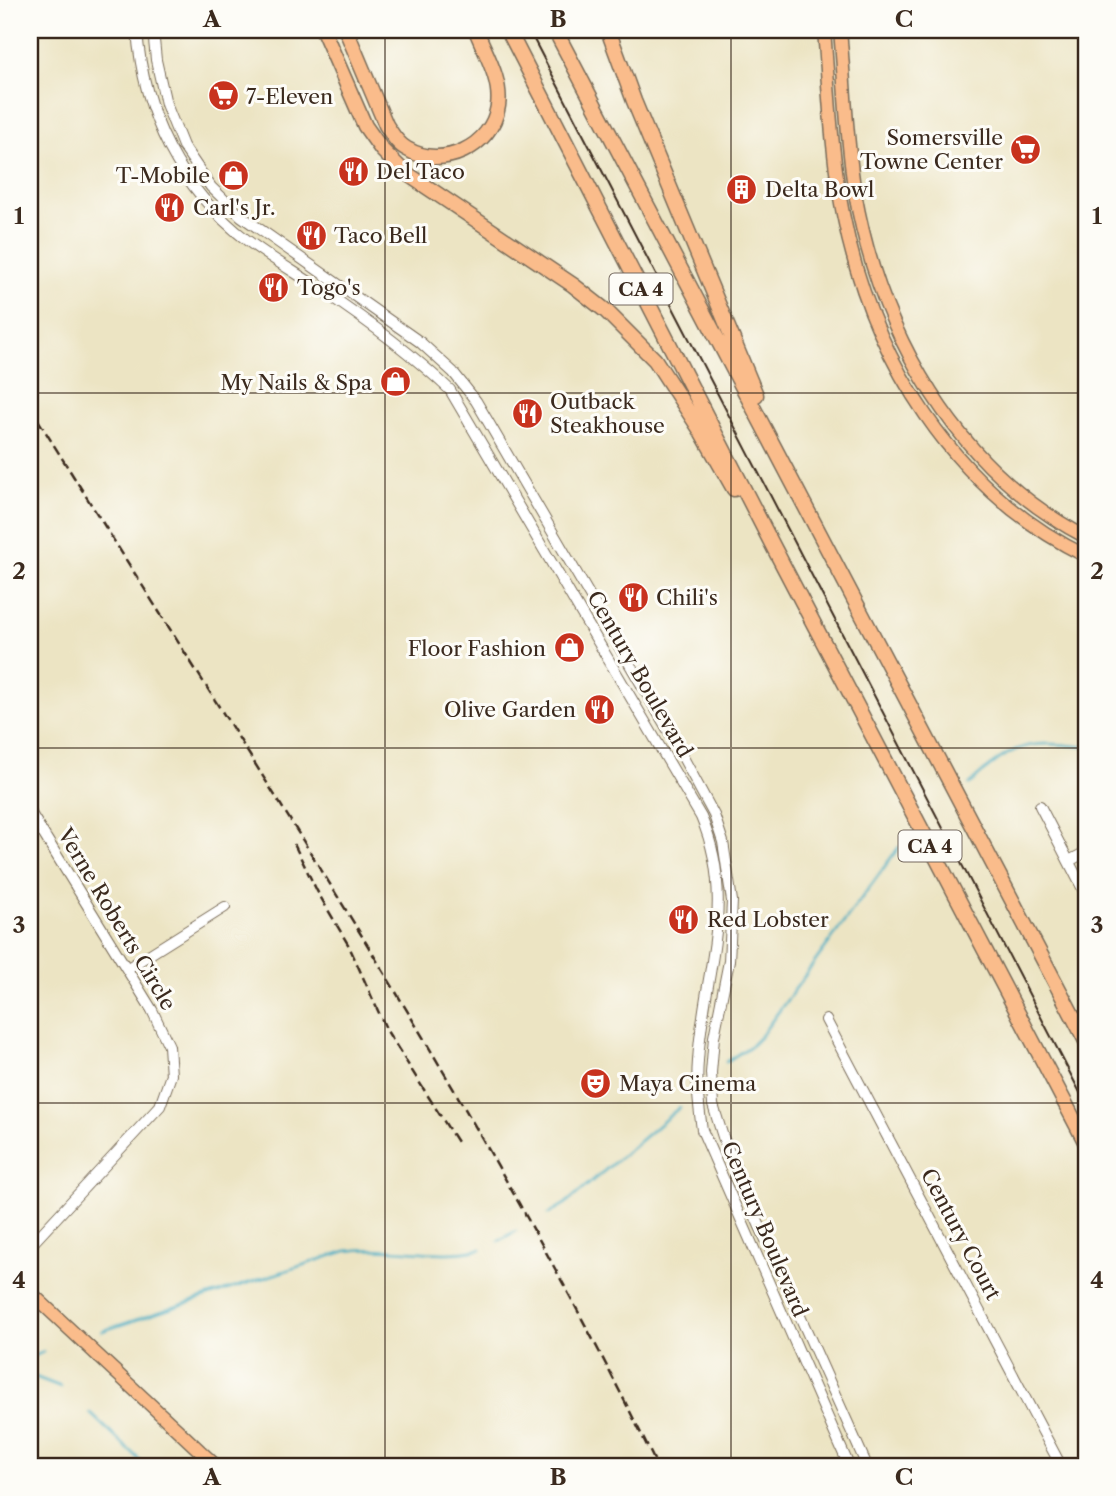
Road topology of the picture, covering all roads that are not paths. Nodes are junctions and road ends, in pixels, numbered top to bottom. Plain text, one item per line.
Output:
1 (137, 30) edge
2 (153, 30) edge
3 (323, 30) edge
4 (346, 30) edge
5 (476, 30) edge
6 (508, 30) edge
7 (555, 30) edge
8 (608, 30) edge
9 (824, 30) edge
10 (840, 30) edge
11 (848, 124) junction
12 (831, 126) junction
13 (796, 487) junction
14 (1086, 537) edge
15 (774, 548) junction
16 (1086, 556) edge
17 (1040, 806) dead end
18 (30, 812) edge
19 (1086, 852) edge
20 (1069, 861) junction
21 (1086, 895) edge
22 (225, 907) dead end
23 (128, 968) junction
24 (826, 1020) dead end
25 (1086, 1041) edge
26 (1086, 1143) edge
27 (30, 1246) edge
28 (30, 1292) edge
29 (216, 1466) edge
30 (849, 1466) edge
31 (867, 1466) edge
32 (1061, 1466) edge

1 - 30 street, Century Boulevard
2 - 31 street, Century Boulevard
3 - 15 highway
4 - 5 highway
6 - 15 highway, CA 4
7 - 13 highway, CA 4
8 - 13 highway
9 - 12 main road
10 - 11 main road
11 - 12 main road
11 - 14 main road
12 - 16 main road
13 - 25 highway, CA 4
15 - 26 highway, CA 4
17 - 20 street
18 - 23 street, Verne Roberts Circle
19 - 20 street
20 - 21 street
22 - 23 street
23 - 27 street, Verne Roberts Circle
24 - 32 street, Century Court
28 - 29 main road

